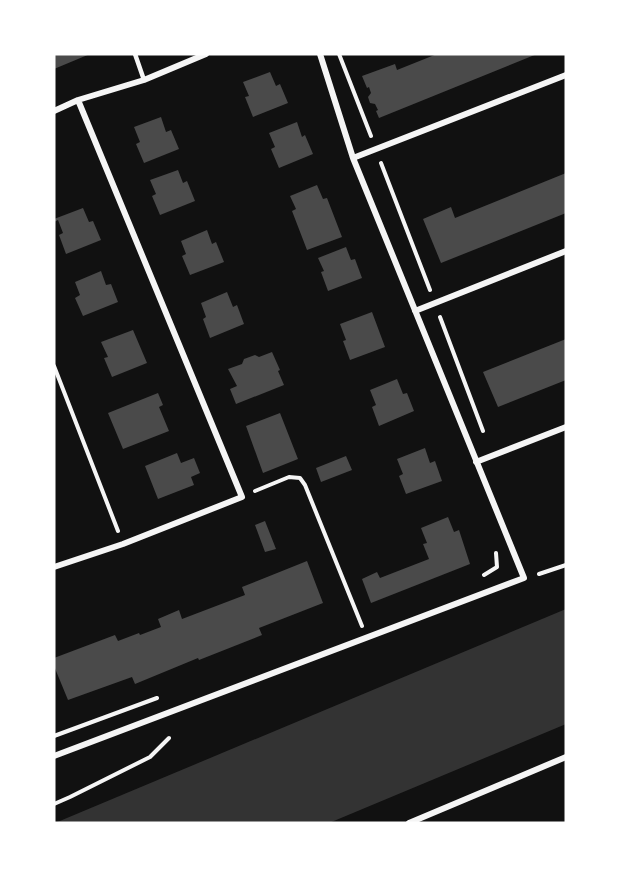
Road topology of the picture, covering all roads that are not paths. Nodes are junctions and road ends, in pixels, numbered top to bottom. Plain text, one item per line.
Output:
1 (135, 54) edge
2 (206, 54) edge
3 (320, 54) edge
4 (566, 75) edge
5 (144, 80) junction
6 (78, 100) junction
7 (54, 111) edge
8 (353, 158) junction
9 (566, 251) edge
10 (415, 311) junction
11 (566, 427) edge
12 (476, 462) junction
13 (54, 567) edge
14 (54, 756) edge
15 (566, 757) edge
16 (409, 823) edge

1 - 5 lane
2 - 5 street
3 - 8 street
4 - 8 street
5 - 6 street
6 - 7 street
6 - 13 street
8 - 10 street
9 - 10 street
10 - 12 street
11 - 12 street
12 - 14 street
15 - 16 street

